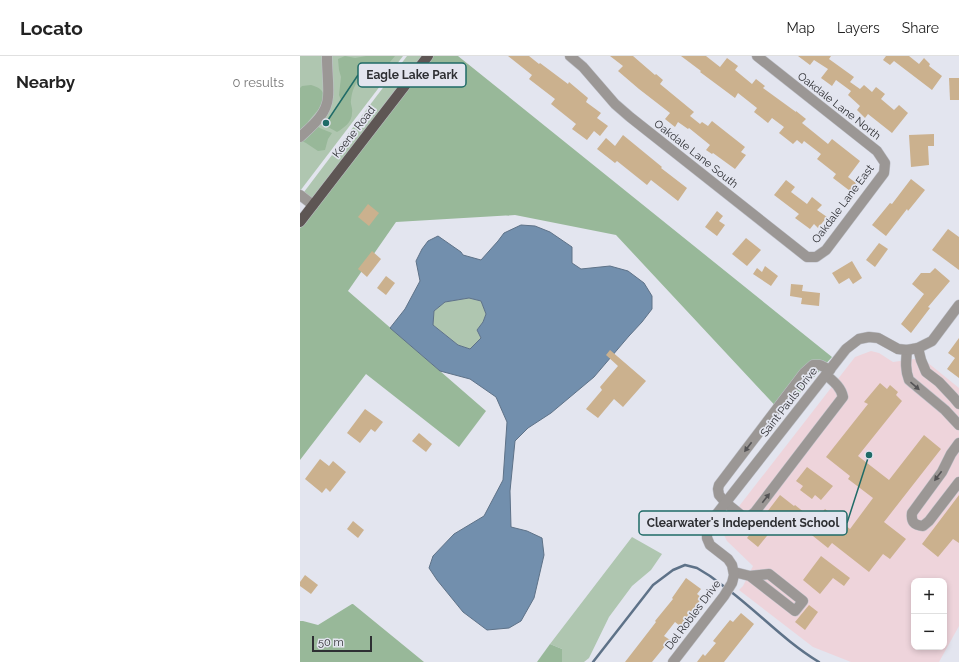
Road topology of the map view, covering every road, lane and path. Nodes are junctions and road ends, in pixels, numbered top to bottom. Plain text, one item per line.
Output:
1 (328, 56) edge
2 (428, 56) edge
3 (570, 56) edge
4 (757, 56) edge
5 (300, 137) edge
6 (885, 163) joint
7 (300, 195) edge
8 (313, 205) junction
9 (300, 222) edge
10 (816, 257) joint
11 (959, 305) edge
12 (918, 348) junction
13 (907, 350) junction
14 (828, 372) junction
15 (959, 404) edge
16 (959, 425) edge
17 (959, 444) edge
18 (959, 482) edge
19 (726, 503) junction
20 (734, 572) junction
21 (750, 576) junction
22 (673, 662) edge

1 - 5 street
2 - 8 main road, Keene Road
3 - 10 street, Oakdale Lane South
4 - 6 street, Oakdale Lane North
6 - 10 street, Oakdale Lane East
7 - 8 street
8 - 9 main road, Keene Road
11 - 12 street, Saint Pauls Drive
12 - 13 street, Saint Pauls Drive
12 - 15 street
13 - 14 street, Saint Pauls Drive
13 -> 16 street
14 - 19 street, Saint Pauls Drive
14 -> 19 street
19 -> 14 street
17 -> 18 street
19 - 20 street, Saint Pauls Drive
20 - 21 street
20 - 22 street, Del Robles Drive
21 - 21 street

